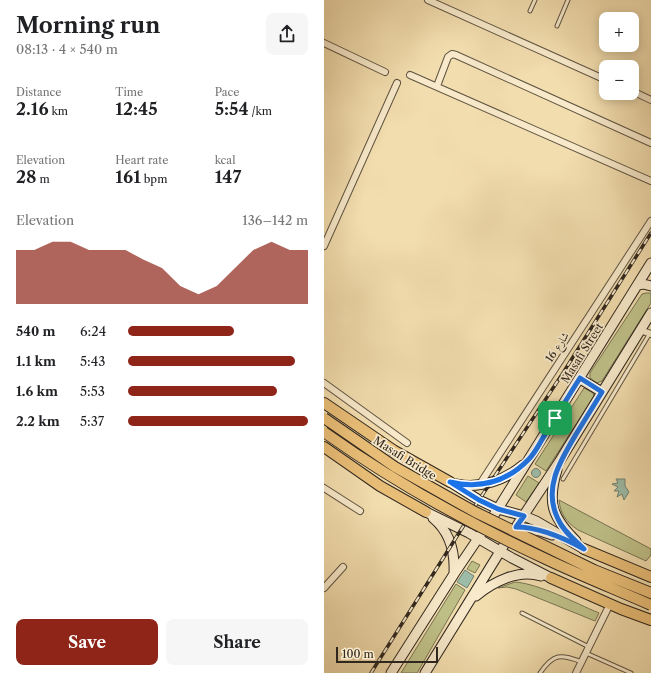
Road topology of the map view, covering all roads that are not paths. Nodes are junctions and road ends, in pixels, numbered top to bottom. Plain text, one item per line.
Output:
1 (428, 0) edge
2 (535, 0) edge
3 (568, 0) edge
4 (441, 3) edge
5 (530, 12) dead end
6 (557, 26) dead end
7 (324, 42) edge
8 (385, 72) dead end
9 (410, 75) dead end
10 (599, 77) edge
11 (397, 83) dead end
12 (437, 86) junction
13 (639, 94) edge
14 (651, 100) edge
15 (651, 143) edge
16 (651, 181) edge
17 (651, 221) edge
18 (324, 246) edge
19 (649, 267) edge
20 (651, 279) edge
21 (638, 285) junction
22 (651, 286) edge
23 (651, 313) edge
24 (640, 330) junction
25 (650, 334) edge
26 (580, 378) junction
27 (324, 383) edge
28 (602, 392) junction
29 (324, 403) edge
30 (324, 418) edge
31 (324, 432) edge
32 (407, 443) dead end
33 (324, 447) edge
34 (530, 458) junction
35 (559, 462) junction
36 (563, 478) dead end
37 (454, 484) junction
38 (480, 484) junction
39 (324, 488) edge
40 (460, 498) dead end
41 (360, 511) dead end
42 (496, 512) junction
43 (430, 514) junction
44 (447, 516) dead end
45 (524, 516) junction
46 (481, 536) junction
47 (561, 538) junction
48 (541, 539) dead end
49 (570, 541) junction
50 (502, 548) junction
51 (584, 549) junction
52 (532, 559) dead end
53 (343, 567) dead end
54 (539, 572) junction
55 (454, 574) junction
56 (651, 577) edge
57 (551, 578) junction
58 (324, 588) edge
59 (651, 593) edge
60 (610, 604) junction
61 (651, 605) edge
62 (465, 610) junction
63 (522, 613) dead end
64 (651, 620) edge
65 (589, 647) junction
66 (586, 653) junction
67 (582, 662) junction
68 (390, 673) edge
69 (425, 673) edge
70 (540, 673) edge
71 (576, 673) edge
72 (631, 673) edge

1 - 4 street
2 - 5 lane
3 - 6 lane
4 - 10 street
7 - 8 street
9 - 12 street
11 - 18 street
12 - 15 street
12 - 16 street
13 - 14 street
17 - 38 street, شارع 16
19 - 20 main road
19 - 21 main road, Masafi Street
21 - 22 main road
21 - 26 main road, Masafi Street
23 - 24 main road
24 - 25 street
24 - 28 main road
25 - 36 lane
26 - 28 main road
26 - 34 main road, Masafi Street
27 - 32 street
28 - 35 main road
29 - 37 highway
30 - 59 highway, Masafi Bridge, bridge
31 - 61 highway, Masafi Bridge, bridge
33 - 43 highway
34 - 38 main road
34 - 42 main road, Masafi Street
35 - 45 main road
35 - 51 main road
37 - 38 main road
37 - 40 main road
37 - 42 main road
39 - 41 street
42 - 45 main road
43 - 44 main road
43 - 46 main road
43 - 55 main road
45 - 47 main road
45 - 49 main road
46 - 50 main road
46 - 55 main road
47 - 48 main road
47 - 49 main road
49 - 51 main road
50 - 54 main road
50 - 62 main road
51 - 56 highway
52 - 54 main road
53 - 58 street
54 - 57 main road
55 - 68 main road
57 - 60 highway
57 - 62 main road
60 - 64 highway
60 - 65 street
62 - 69 main road
63 - 65 lane
65 - 66 street
66 - 67 street
66 - 72 lane
67 - 70 lane
67 - 71 street

